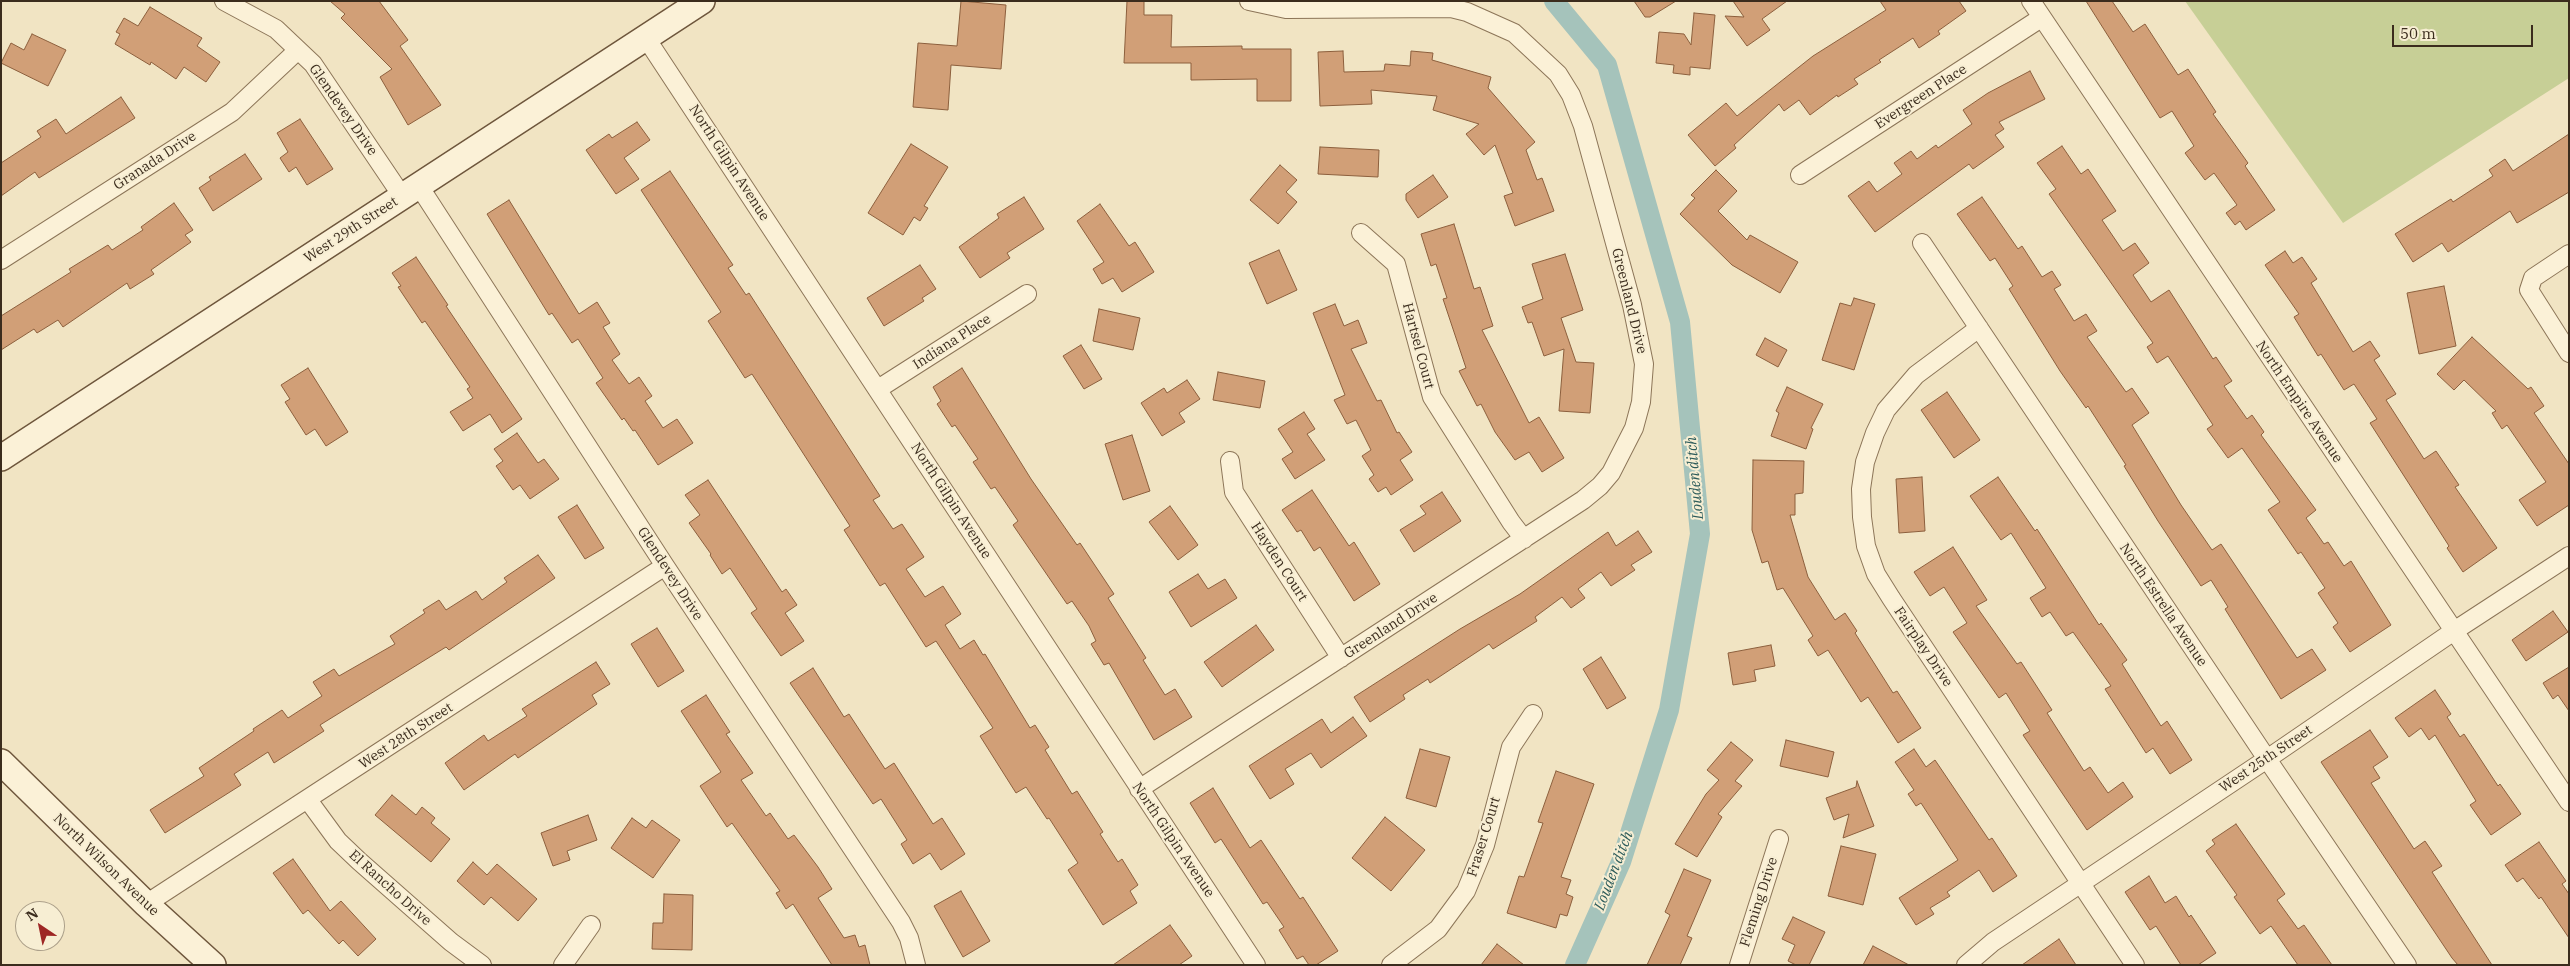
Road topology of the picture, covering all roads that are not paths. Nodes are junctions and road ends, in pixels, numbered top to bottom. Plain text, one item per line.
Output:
1 (224, 1) edge
2 (702, 1) edge
3 (1249, 1) edge
4 (2031, 1) edge
5 (2041, 18) junction
6 (646, 38) junction
7 (298, 50) junction
8 (1800, 175) dead end
9 (410, 191) junction
10 (1361, 233) dead end
11 (1922, 243) dead end
12 (2569, 254) edge
13 (1, 260) edge
14 (1027, 294) dead end
15 (1979, 328) junction
16 (2569, 353) edge
17 (878, 389) junction
18 (1, 458) edge
19 (1230, 461) dead end
20 (1524, 539) junction
21 (2569, 556) edge
22 (665, 566) junction
23 (2454, 631) junction
24 (1341, 658) junction
25 (1533, 714) dead end
26 (2267, 759) junction
27 (1, 762) edge
28 (1139, 790) junction
29 (308, 800) junction
30 (2569, 802) edge
31 (1780, 839) dead end
32 (2080, 884) junction
33 (146, 904) junction
34 (591, 926) dead end
35 (213, 965) edge
36 (482, 965) edge
37 (563, 965) edge
38 (916, 965) edge
39 (1256, 965) edge
40 (1391, 965) edge
41 (1739, 965) edge
42 (1966, 965) edge
43 (2135, 965) edge
44 (2407, 965) edge

1 - 7 street, Glendevey Drive
2 - 6 main road, West 29th Street
3 - 20 street, Greenland Drive
4 - 5 street, North Empire Avenue
5 - 8 street, Evergreen Place
5 - 23 street, North Empire Avenue
6 - 9 main road, West 29th Street
6 - 17 street, North Gilpin Avenue
7 - 9 street, Glendevey Drive
7 - 13 street, Granada Drive
9 - 18 main road, West 29th Street
9 - 22 street, Glendevey Drive
10 - 20 street, Hartsel Court
11 - 15 street, North Estrella Avenue
12 - 16 street
14 - 17 street, Indiana Place
15 - 26 street, North Estrella Avenue
15 - 32 street, Fairplay Drive
17 - 28 street, North Gilpin Avenue
19 - 24 street, Hayden Court
20 - 24 street, Greenland Drive
21 - 23 street, West 25th Street
22 - 29 street, West 28th Street
22 - 38 street, Glendevey Drive
23 - 26 street, West 25th Street
23 - 30 street, North Empire Avenue
24 - 28 street, Greenland Drive
25 - 40 street, Fraser Court
26 - 32 street, West 25th Street
26 - 44 street, North Estrella Avenue
27 - 33 main road, North Wilson Avenue
28 - 39 street, North Gilpin Avenue
29 - 33 street, West 28th Street
29 - 36 street, El Rancho Drive
31 - 41 street, Fleming Drive
32 - 42 street, West 25th Street
32 - 43 street, Fairplay Drive
33 - 35 main road, North Wilson Avenue
34 - 37 street

